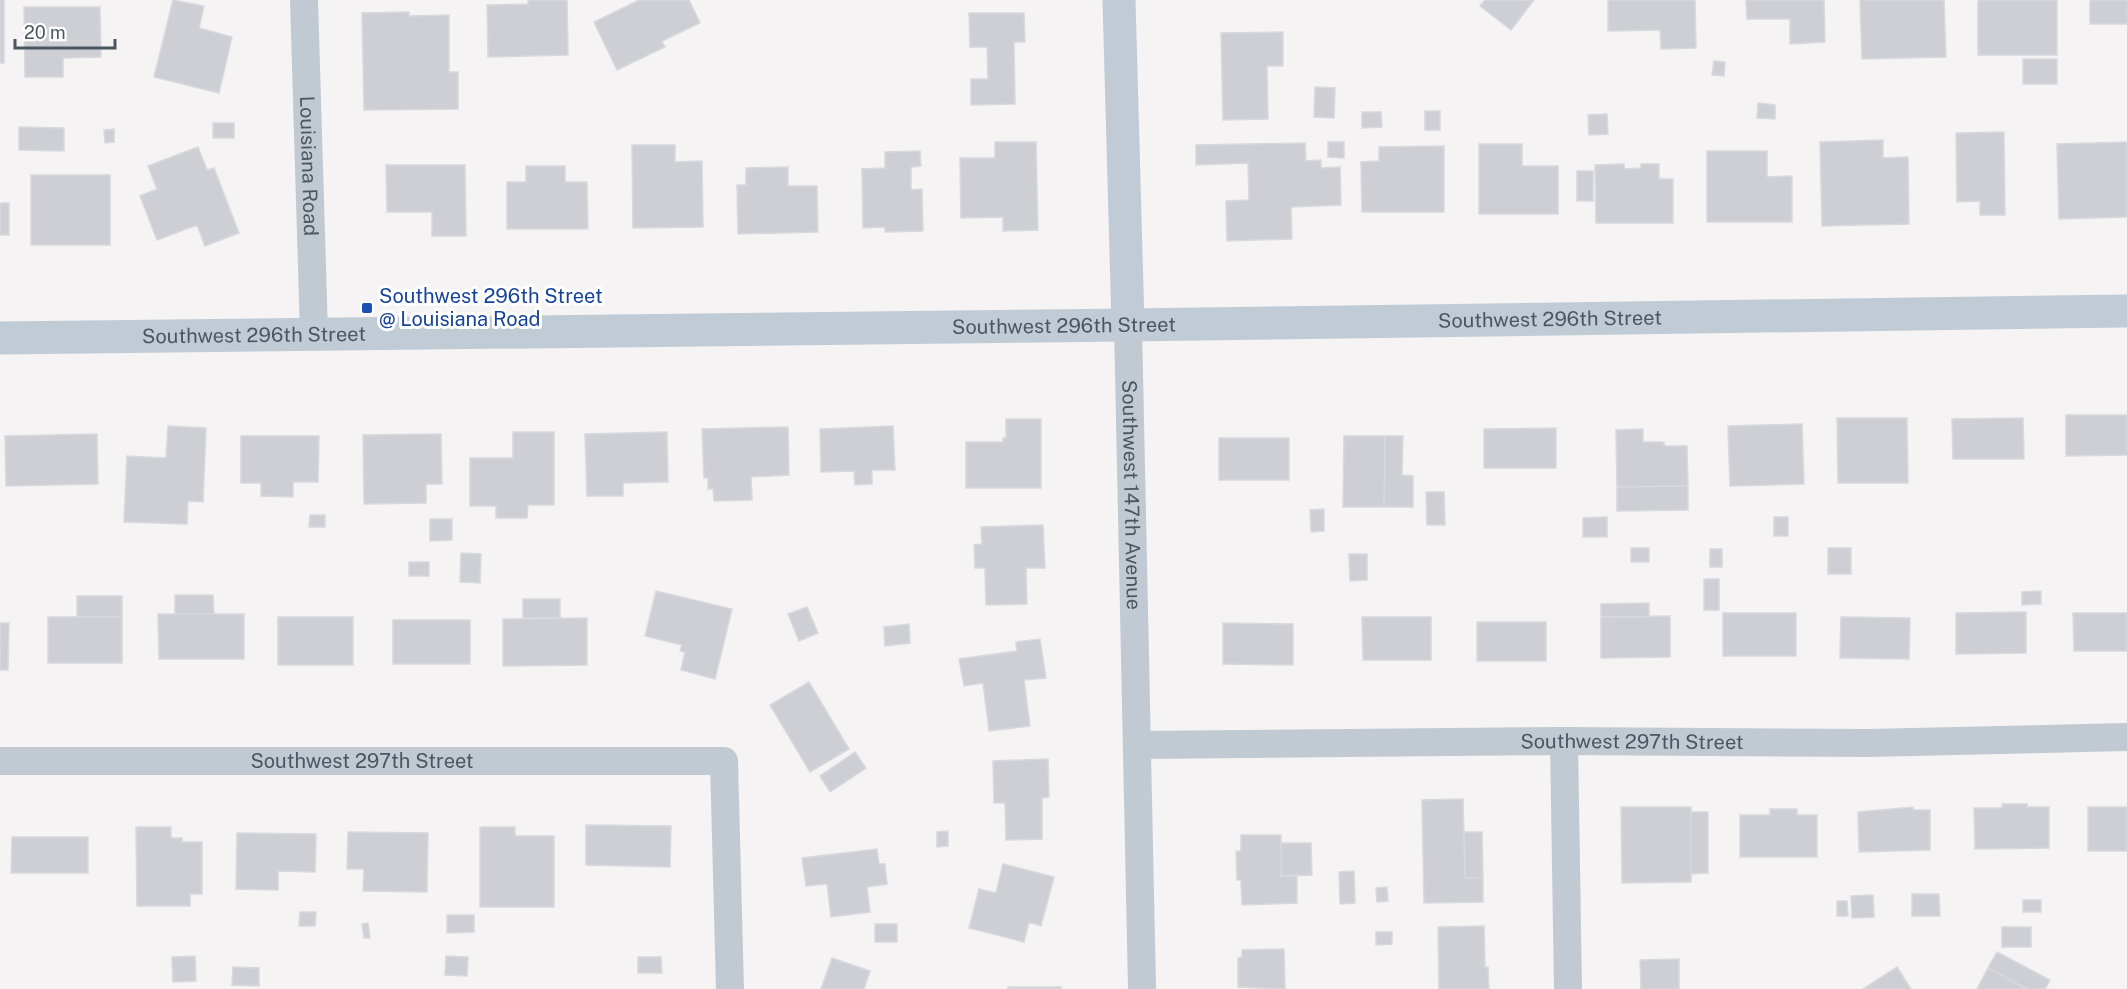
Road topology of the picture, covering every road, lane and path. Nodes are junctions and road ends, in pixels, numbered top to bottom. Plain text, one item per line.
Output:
1 (304, 0) edge
2 (1119, 0) edge
3 (2127, 311) edge
4 (1128, 325) junction
5 (314, 334) junction
6 (0, 338) edge
7 (2127, 736) edge
8 (1563, 741) junction
9 (1137, 745) junction
10 (0, 761) edge
11 (730, 989) edge
12 (1142, 989) edge
13 (1568, 989) edge

1 - 5 street, Louisiana Road
2 - 4 street, Southwest 147th Avenue
3 - 4 street, Southwest 296th Street
4 - 5 street, Southwest 296th Street
4 - 9 street, Southwest 147th Avenue
5 - 6 street, Southwest 296th Street
7 - 8 street, Southwest 297th Street
8 - 9 street, Southwest 297th Street
8 - 13 street
9 - 12 street, Southwest 147th Avenue
10 - 11 street, Southwest 297th Street

